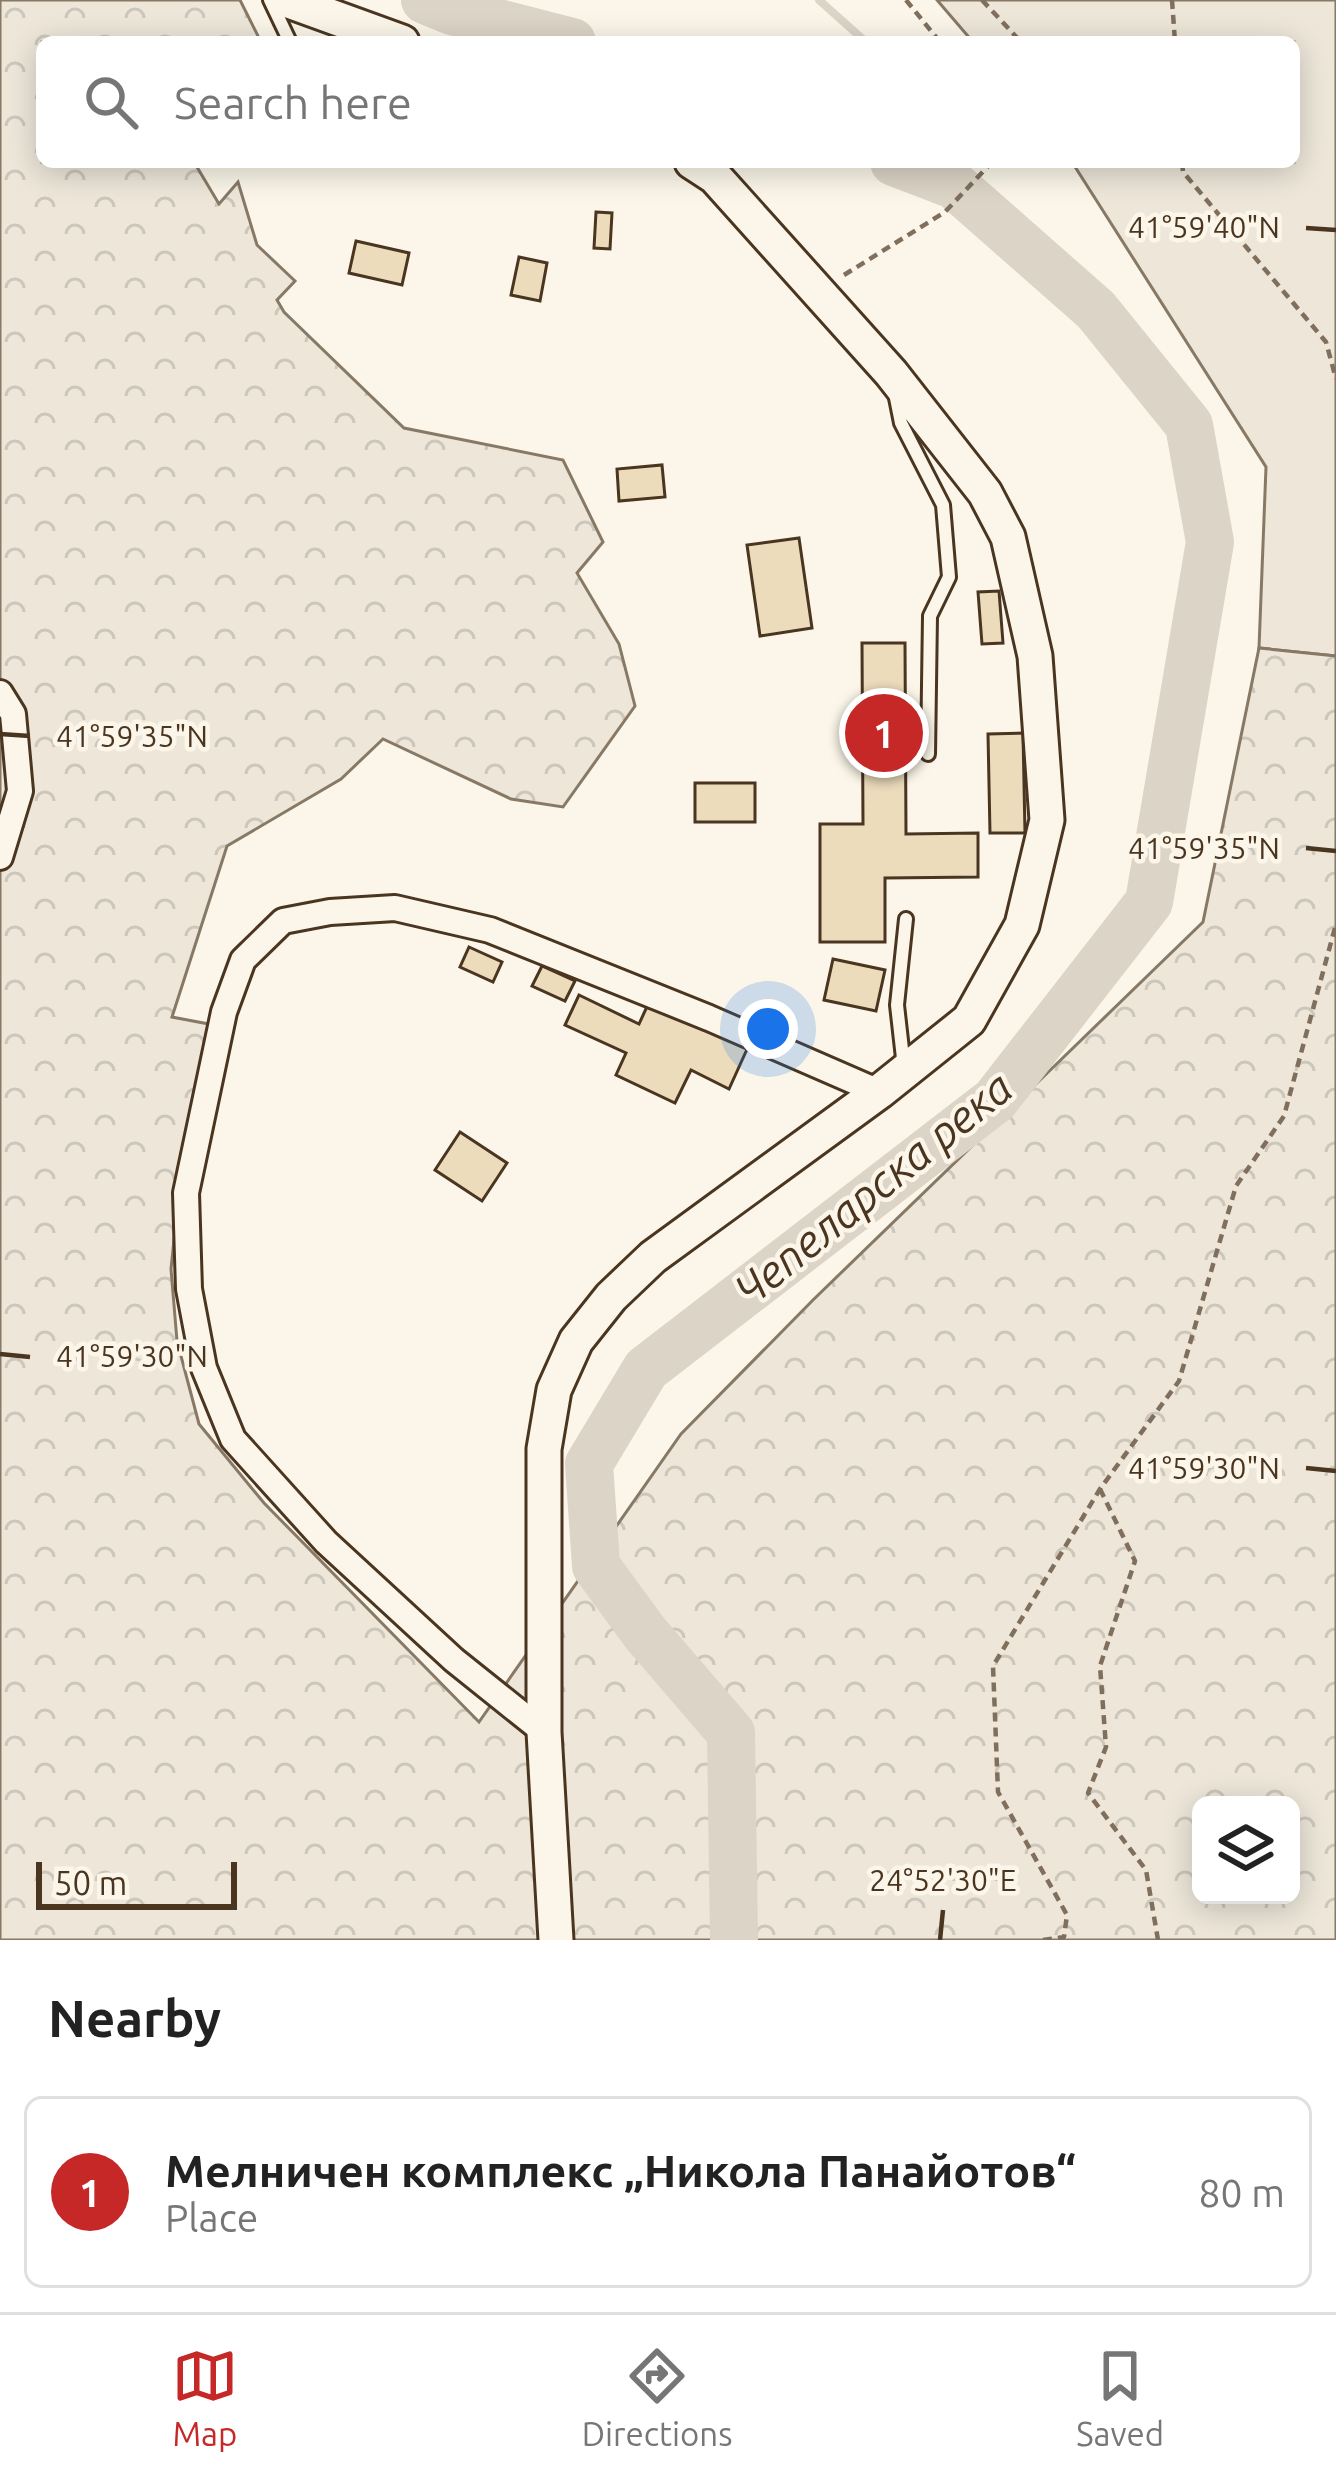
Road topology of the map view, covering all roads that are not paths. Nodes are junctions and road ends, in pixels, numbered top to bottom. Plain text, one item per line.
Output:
1 (269, 0) edge
2 (286, 0) edge
3 (287, 36) edge
4 (385, 36) edge
5 (701, 168) edge
6 (891, 373) junction
7 (0, 693) edge
8 (928, 754) dead end
9 (0, 857) edge
10 (906, 919) dead end
11 (892, 1082) junction
12 (544, 1732) junction
13 (556, 1940) edge

1 - 3 lane
2 - 4 main road
5 - 6 main road
6 - 8 lane
6 - 11 main road
7 - 9 street
10 - 11 lane
11 - 12 main road
11 - 12 street
12 - 13 main road

